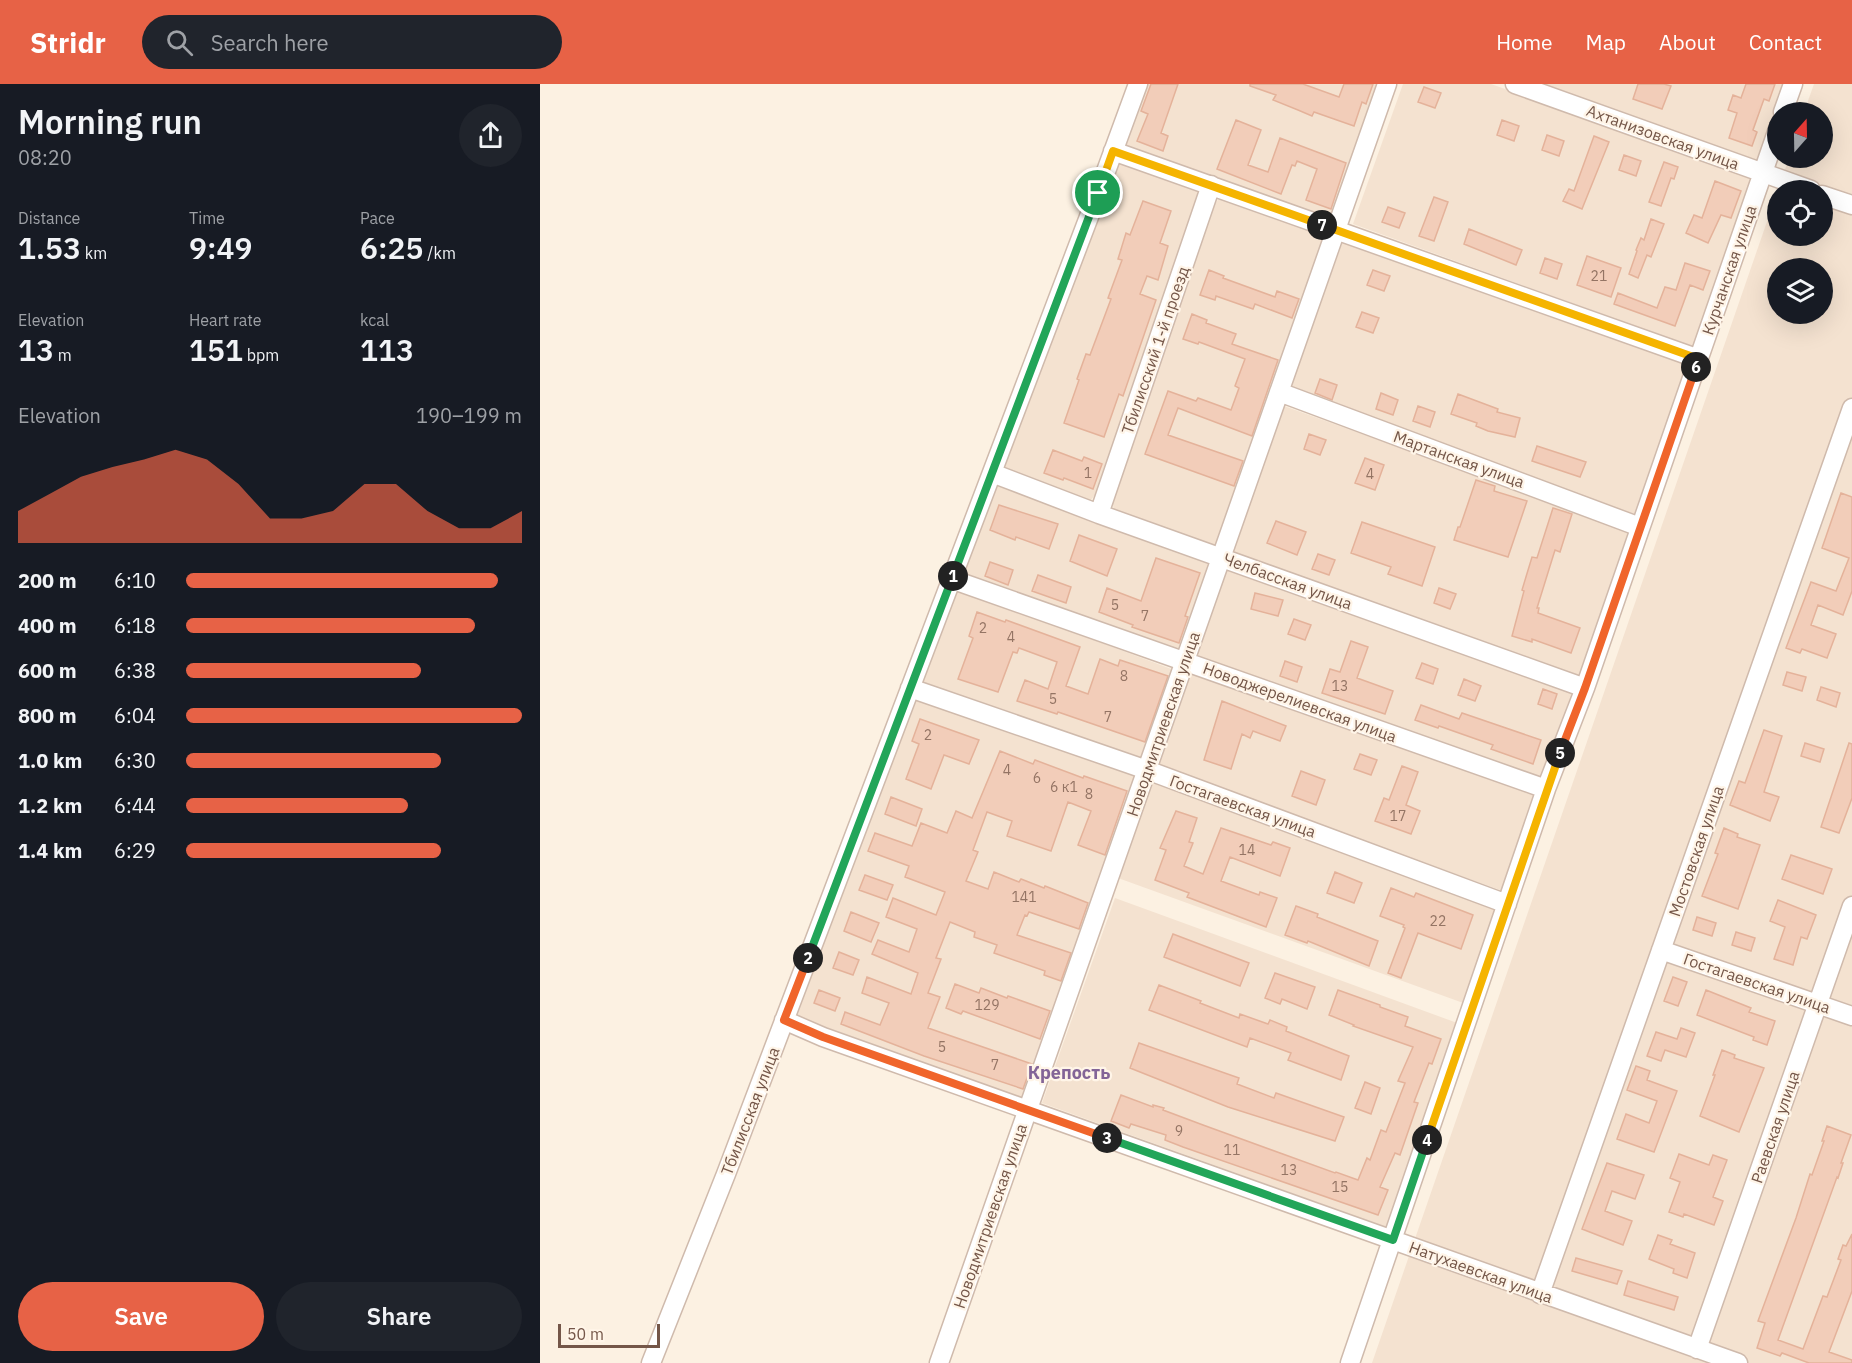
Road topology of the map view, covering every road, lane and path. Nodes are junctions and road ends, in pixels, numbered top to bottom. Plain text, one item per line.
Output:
1 (1137, 84) edge
2 (1387, 84) edge
3 (1515, 84) edge
4 (1793, 84) edge
5 (1787, 102) edge
6 (1113, 151) junction
7 (1767, 159) edge
8 (1762, 173) junction
9 (1782, 180) edge
10 (1211, 185) junction
11 (1833, 199) edge
12 (1852, 205) edge
13 (1336, 230) junction
14 (1699, 359) junction
15 (1279, 392) junction
16 (1852, 408) edge
17 (992, 473) junction
18 (1099, 514) junction
19 (1640, 526) junction
20 (1221, 557) junction
21 (951, 579) junction
22 (1185, 661) junction
23 (910, 688) junction
24 (1585, 688) junction
25 (1147, 770) junction
26 (1546, 789) junction
27 (1507, 904) junction
28 (1852, 906) edge
29 (1661, 950) junction
30 (1818, 1004) junction
31 (1852, 1016) edge
32 (784, 1020) junction
33 (1028, 1110) junction
34 (1393, 1240) junction
35 (1540, 1294) junction
36 (1697, 1349) junction
37 (651, 1363) edge
38 (939, 1363) edge
39 (1350, 1363) edge
40 (1738, 1363) edge

1 - 6 street, Тбилисская улица
2 - 13 street, Новодмитриевская улица
3 - 8 street, Ахтанизовская улица
4 - 5 street
6 - 10 street
6 - 17 street, Тбилисская улица
7 - 8 street, Курчанская улица
8 - 9 street, Ахтанизовская улица
8 - 14 street, Курчанская улица
10 - 13 street
10 - 18 street, Тбилисский 1-й проезд
11 - 12 street
13 - 14 street
13 - 15 street, Новодмитриевская улица
14 - 19 street, Курчанская улица
15 - 19 street, Мартанская улица
15 - 20 street, Новодмитриевская улица
16 - 29 street, Мостовская улица
17 - 18 street, Челбасская улица
17 - 21 street, Тбилисская улица
18 - 20 street, Челбасская улица
19 - 24 street, Курчанская улица
20 - 22 street, Новодмитриевская улица
20 - 24 street, Челбасская улица
21 - 22 street, Новоджерелиевская улица
21 - 23 street, Тбилисская улица
22 - 25 street, Новодмитриевская улица
22 - 26 street, Новоджерелиевская улица
23 - 25 street, Гостагаевская улица
23 - 32 street, Тбилисская улица
24 - 26 street, Курчанская улица
25 - 27 street, Гостагаевская улица
25 - 33 street, Новодмитриевская улица
26 - 27 street, Курчанская улица
27 - 34 street, Курчанская улица
28 - 30 street, Раевская улица
29 - 30 street, Гостагаевская улица
29 - 35 street, Мостовская улица
30 - 31 street, Гостагаевская улица
30 - 36 street, Раевская улица
32 - 33 street, Натухаевская улица
32 - 37 street, Тбилисская улица
33 - 34 street, Натухаевская улица
33 - 38 street, Новодмитриевская улица
34 - 35 street, Натухаевская улица
34 - 39 street, Курчанская улица
35 - 36 street, Натухаевская улица
36 - 40 street, Натухаевская улица

